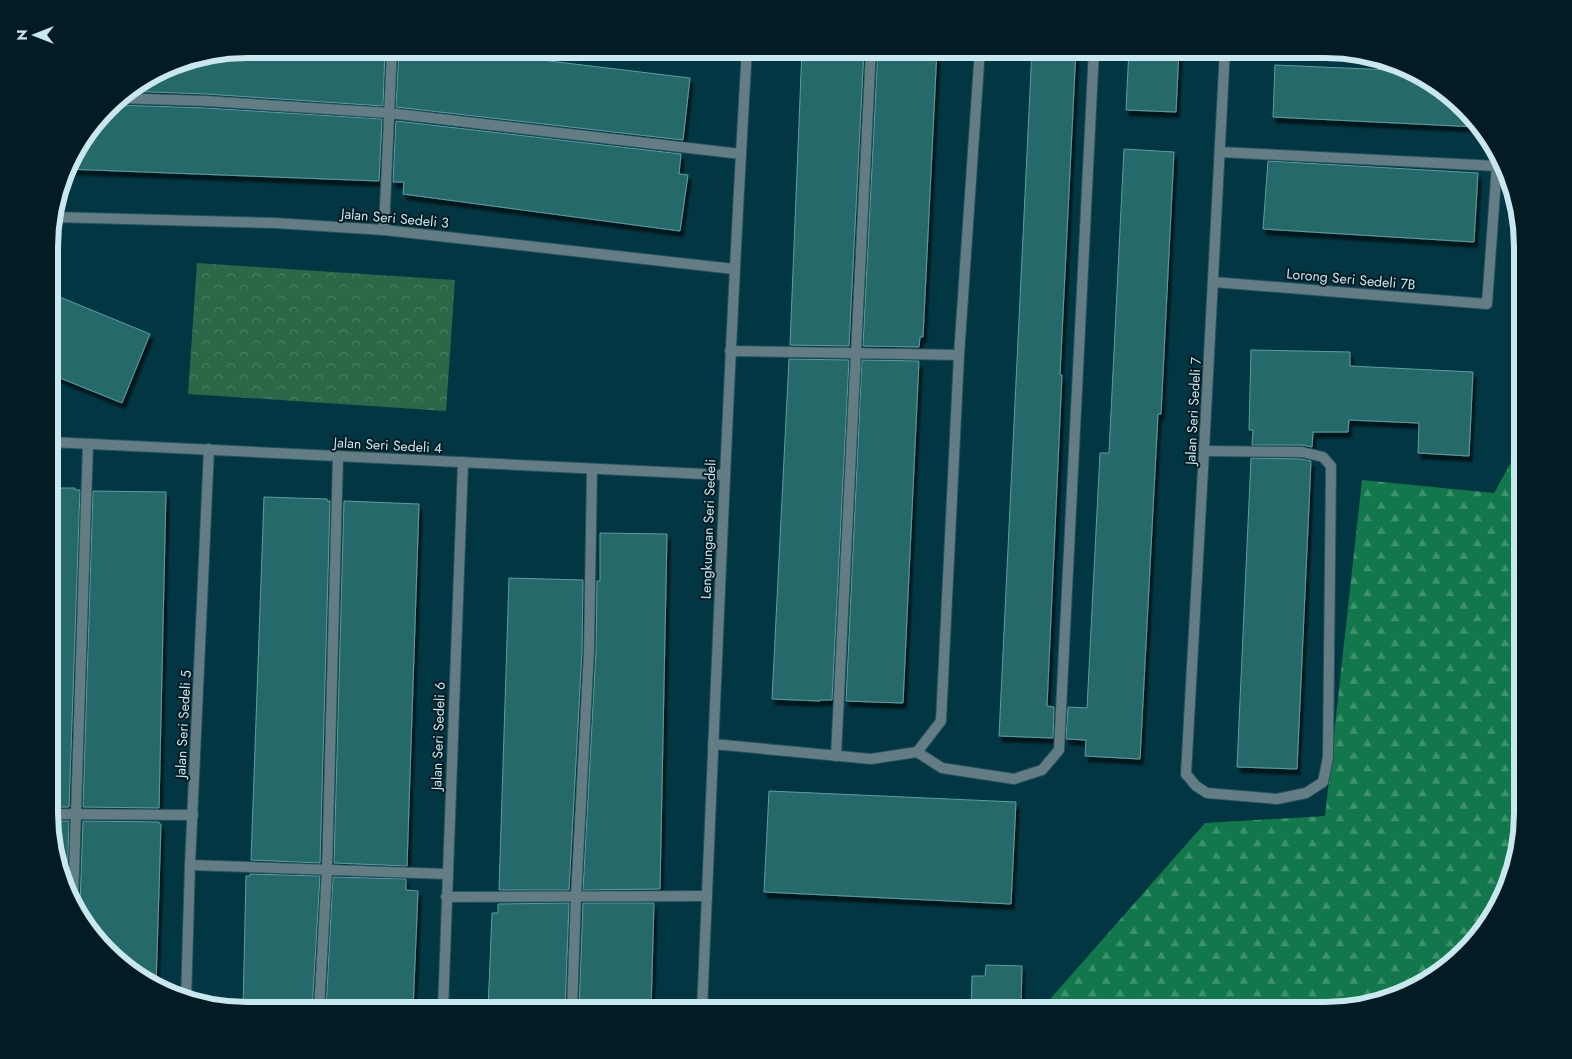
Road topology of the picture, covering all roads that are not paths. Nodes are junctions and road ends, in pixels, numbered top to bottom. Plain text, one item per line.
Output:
1 (392, 58) edge
2 (746, 58) edge
3 (871, 58) edge
4 (979, 58) edge
5 (1094, 58) edge
6 (1225, 58) edge
7 (129, 98) edge
8 (389, 113) junction
9 (1220, 152) junction
10 (741, 154) junction
11 (1497, 166) edge
12 (1497, 167) edge
13 (60, 217) edge
14 (384, 230) junction
15 (734, 269) junction
16 (1213, 282) junction
17 (730, 350) junction
18 (856, 352) junction
19 (959, 355) junction
20 (58, 442) edge
21 (88, 444) junction
22 (209, 449) junction
23 (1204, 451) junction
24 (338, 456) junction
25 (463, 462) junction
26 (592, 469) junction
27 (724, 475) junction
28 (713, 744) junction
29 (917, 752) junction
30 (836, 756) junction
31 (58, 814) edge
32 (76, 814) junction
33 (192, 815) junction
34 (190, 865) junction
35 (327, 870) junction
36 (447, 874) junction
37 (74, 888) edge
38 (576, 896) junction
39 (707, 896) junction
40 (446, 897) junction
41 (186, 991) edge
42 (319, 1002) edge
43 (443, 1002) edge
44 (572, 1002) edge
45 (702, 1002) edge

1 - 8 street
2 - 10 street, Lengkungan Seri Sedeli
3 - 18 street
4 - 19 street
5 - 29 street
6 - 9 street, Jalan Seri Sedeli 7
7 - 8 street
8 - 10 street
8 - 14 street
9 - 11 street
9 - 16 street, Jalan Seri Sedeli 7
10 - 15 street, Lengkungan Seri Sedeli
12 - 16 street, Lorong Seri Sedeli 7B
13 - 14 street, Jalan Seri Sedeli 3
14 - 15 street, Jalan Seri Sedeli 3
15 - 17 street, Lengkungan Seri Sedeli
16 - 23 street, Jalan Seri Sedeli 7
17 - 18 street
17 - 27 street, Lengkungan Seri Sedeli
18 - 19 street
18 - 30 street
19 - 29 street
20 - 21 street, Jalan Seri Sedeli 4
21 - 22 street, Jalan Seri Sedeli 4
21 - 32 street
22 - 24 street, Jalan Seri Sedeli 4
22 - 33 street, Jalan Seri Sedeli 5
23 - 23 street, Jalan Seri Sedeli 7
24 - 25 street, Jalan Seri Sedeli 4
24 - 35 street
25 - 26 street, Jalan Seri Sedeli 4
25 - 36 street, Jalan Seri Sedeli 6
26 - 27 street, Jalan Seri Sedeli 4
26 - 38 street
27 - 28 street, Lengkungan Seri Sedeli
28 - 30 street
28 - 39 street, Lengkungan Seri Sedeli
29 - 30 street
31 - 32 street
32 - 33 street
32 - 37 street
33 - 34 street, Jalan Seri Sedeli 5
34 - 35 street
34 - 41 street, Jalan Seri Sedeli 5
35 - 36 street
35 - 42 street
36 - 40 street, Jalan Seri Sedeli 6
38 - 39 street
38 - 40 street
38 - 44 street
39 - 45 street, Lengkungan Seri Sedeli
40 - 43 street, Jalan Seri Sedeli 6

